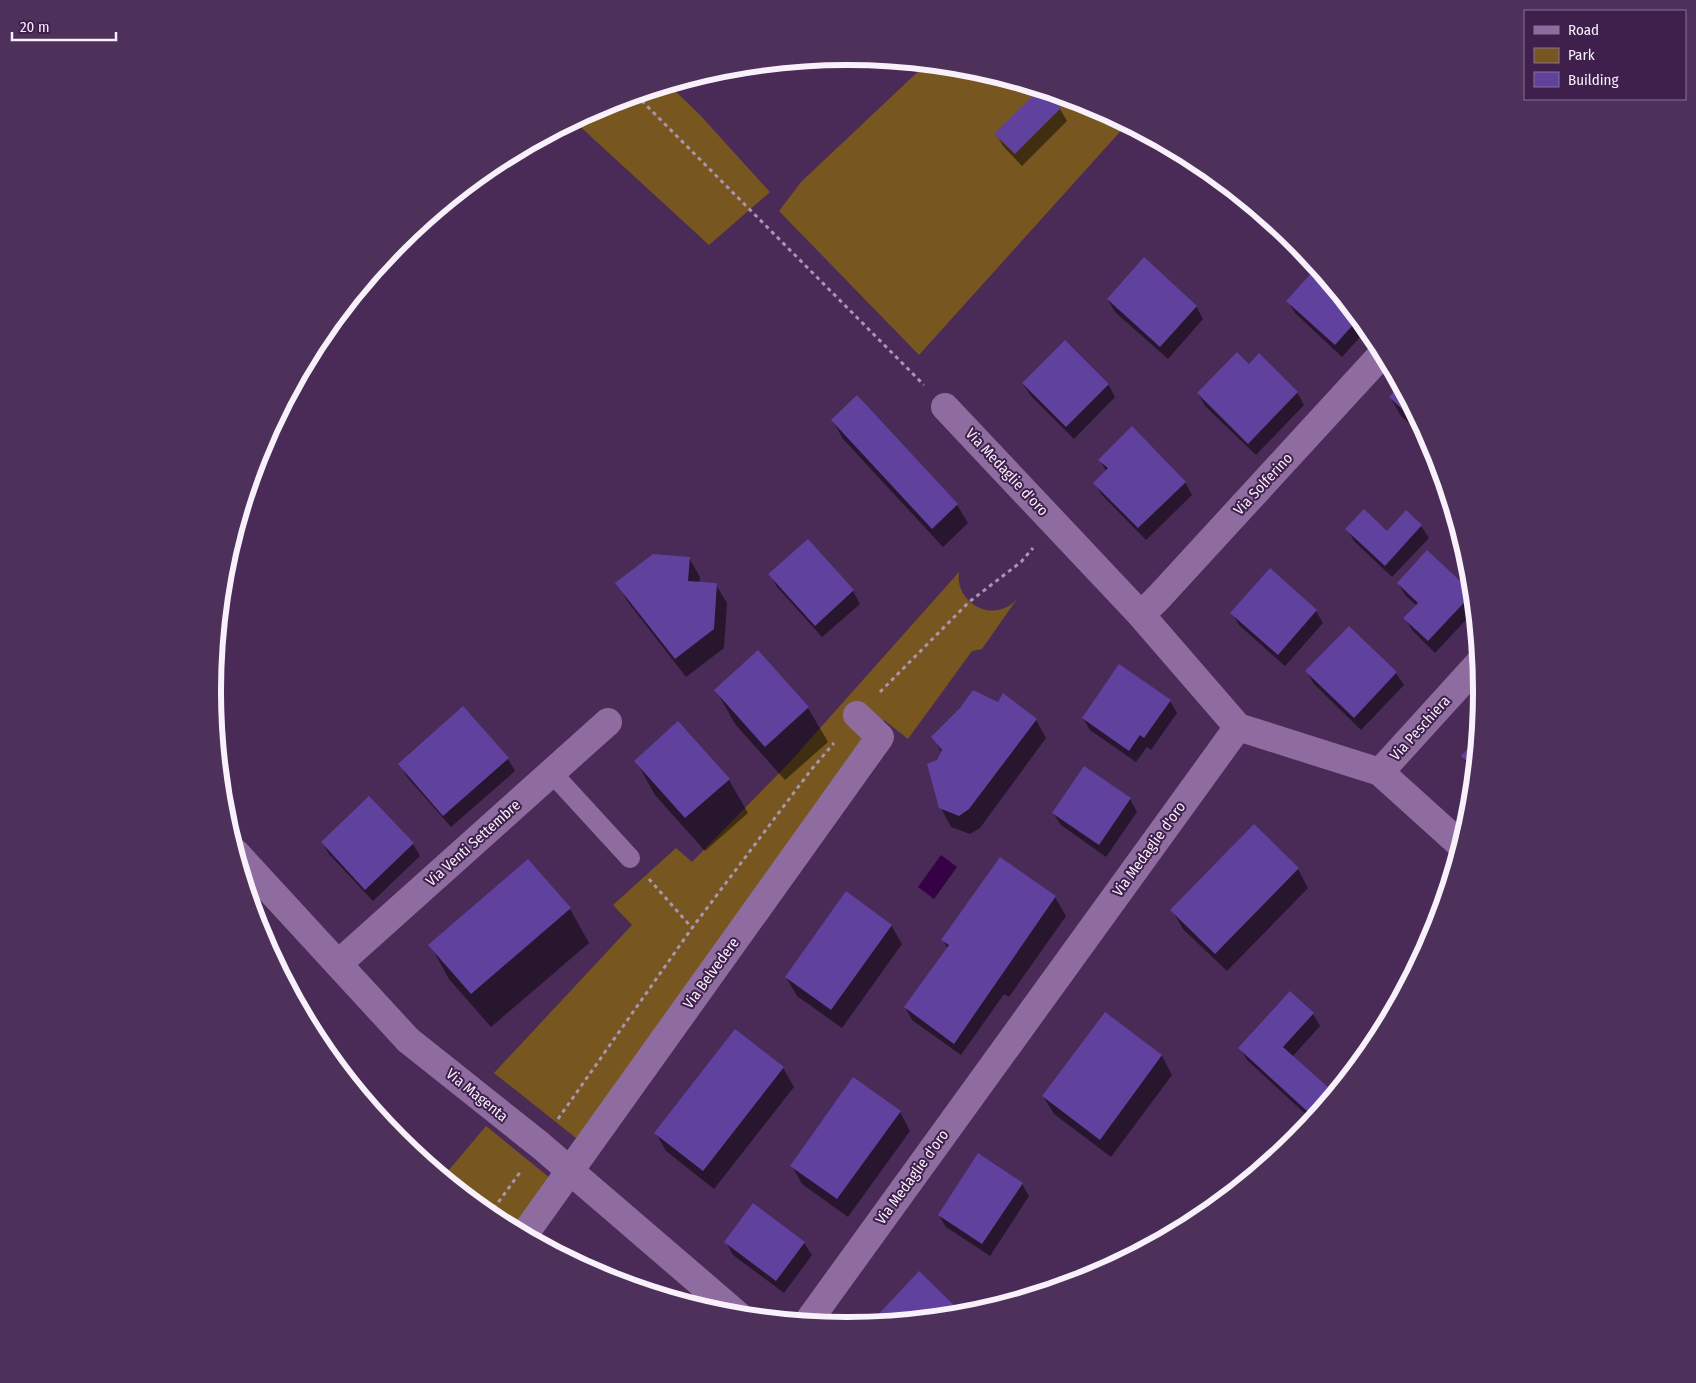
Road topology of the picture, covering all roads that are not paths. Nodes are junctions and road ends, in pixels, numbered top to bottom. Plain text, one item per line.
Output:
1 (1378, 358) edge
2 (946, 407) road end
3 (1141, 615) junction
4 (1473, 669) edge
5 (857, 715) dead end
6 (608, 722) dead end
7 (1238, 727) junction
8 (1380, 772) junction
9 (552, 773) junction
10 (1456, 841) edge
11 (630, 858) road end
12 (246, 864) edge
13 (338, 964) junction
14 (570, 1171) junction
15 (528, 1230) edge
16 (728, 1306) edge
17 (811, 1317) edge

1 - 3 street, Via Solferino
2 - 3 street, Via Medaglie d'oro
3 - 7 street, Via Medaglie d'oro
4 - 8 street, Via Peschiera
5 - 14 street, Via Belvedere
6 - 9 street, Via Venti Settembre
7 - 8 street
7 - 17 street, Via Medaglie d'oro
8 - 10 street
9 - 11 lane
9 - 13 street, Via Venti Settembre
12 - 13 street, Via Magenta
13 - 14 street, Via Magenta
14 - 15 street, Via Belvedere
14 - 16 street, Via Magenta

